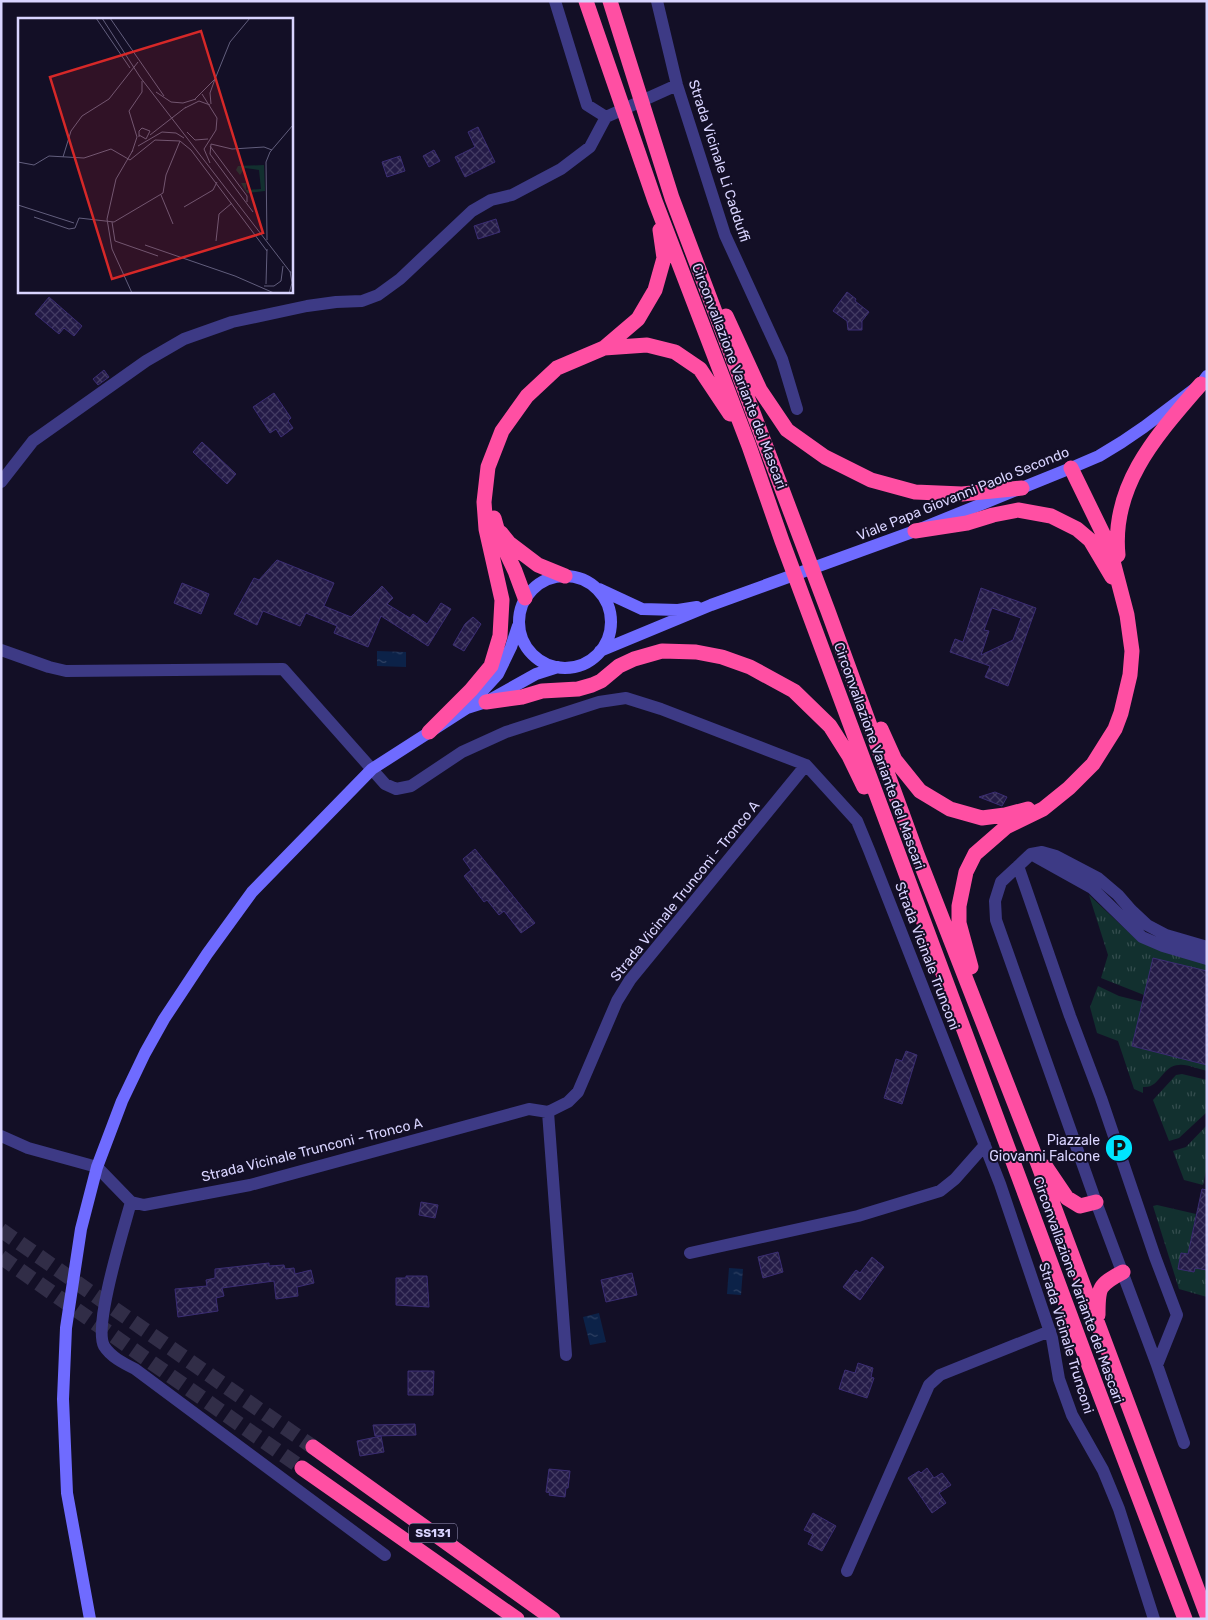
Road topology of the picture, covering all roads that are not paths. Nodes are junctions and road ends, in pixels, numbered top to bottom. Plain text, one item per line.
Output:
1 (555, 1) edge
2 (586, 1) edge
3 (610, 1) edge
4 (657, 1) edge
5 (677, 85) junction
6 (606, 117) junction
7 (672, 198) junction
8 (655, 201) junction
9 (604, 348) junction
10 (1204, 380) edge
11 (797, 409) dead end
12 (750, 446) junction
13 (488, 467) junction
14 (1071, 468) junction
15 (1, 482) edge
16 (1022, 488) junction
17 (496, 528) junction
18 (915, 531) junction
19 (565, 576) junction
20 (593, 585) junction
21 (1121, 593) junction
22 (525, 598) junction
23 (711, 604) junction
24 (828, 611) junction
25 (519, 625) junction
26 (1, 650) edge
27 (600, 651) junction
28 (558, 667) junction
29 (486, 702) junction
30 (467, 708) junction
31 (429, 732) junction
32 (806, 764) junction
33 (372, 769) junction
34 (1057, 797) junction
35 (1031, 854) junction
36 (902, 865) junction
37 (1018, 866) junction
38 (1207, 947) edge
39 (1207, 959) edge
40 (1006, 1080) junction
41 (548, 1112) junction
42 (1, 1136) edge
43 (985, 1145) junction
44 (1032, 1148) junction
45 (97, 1167) junction
46 (131, 1202) junction
47 (1098, 1207) junction
48 (690, 1253) dead end
49 (1123, 1272) junction
50 (1098, 1326) junction
51 (1050, 1331) junction
52 (566, 1355) dead end
53 (1157, 1365) junction
54 (1184, 1444) dead end
55 (313, 1447) tunnel mouth
56 (302, 1468) tunnel mouth
57 (385, 1555) dead end
58 (847, 1571) dead end
59 (1207, 1615) edge
60 (90, 1619) edge
61 (517, 1619) edge
62 (553, 1619) edge
63 (1154, 1619) edge
64 (1186, 1619) edge

1 - 6 street
2 - 8 highway, Circonvallazione Variante del Mascari
3 - 7 highway, Circonvallazione Variante del Mascari
4 - 5 street, Strada Vicinale Li Cadduffi
5 - 6 street
5 - 11 street, Strada Vicinale Li Cadduffi
6 - 15 street
7 - 16 highway
7 - 24 highway, Circonvallazione Variante del Mascari
8 - 9 highway
8 - 12 highway, Circonvallazione Variante del Mascari
9 - 12 highway
9 - 13 highway
10 - 14 main road, Viale Papa Giovanni Paolo Secondo
10 - 21 highway
12 - 36 highway, Circonvallazione Variante del Mascari
13 - 17 highway
13 - 31 highway
14 - 16 main road, Viale Papa Giovanni Paolo Secondo
14 - 21 highway
16 - 18 main road, Viale Papa Giovanni Paolo Secondo
17 - 19 highway
17 - 22 highway
18 - 21 highway
18 - 23 main road, Viale Papa Giovanni Paolo Secondo
19 - 20 main road
19 - 22 main road
20 - 23 main road, Viale Papa Giovanni Paolo Secondo
20 - 27 main road
21 - 34 highway
22 - 25 main road
23 - 27 main road, Viale Papa Giovanni Paolo Secondo
24 - 34 highway
24 - 40 highway, Circonvallazione Variante del Mascari
25 - 28 main road
25 - 30 main road
26 - 33 street
27 - 28 main road
28 - 29 main road
29 - 30 main road
29 - 36 highway
30 - 31 main road
31 - 33 main road
32 - 33 street, Strada Vicinale Trunconi
32 - 41 street, Strada Vicinale Trunconi - Tronco A
32 - 43 street, Strada Vicinale Trunconi
33 - 45 main road
34 - 40 highway
35 - 37 street
35 - 38 street
35 - 39 street
36 - 64 highway, Circonvallazione Variante del Mascari
37 - 47 street
37 - 53 street
40 - 44 highway, Circonvallazione Variante del Mascari
41 - 46 street, Strada Vicinale Trunconi - Tronco A
41 - 52 street
42 - 45 street
43 - 48 street
43 - 51 street, Strada Vicinale Trunconi
44 - 47 highway
44 - 50 highway, Circonvallazione Variante del Mascari
45 - 46 street
45 - 60 main road
46 - 57 street
47 - 49 street
49 - 50 highway
49 - 53 street
50 - 59 highway, Circonvallazione Variante del Mascari
51 - 58 street
51 - 63 street, Strada Vicinale Trunconi
53 - 54 street
55 - 62 highway, SS131
56 - 61 highway, SS131

